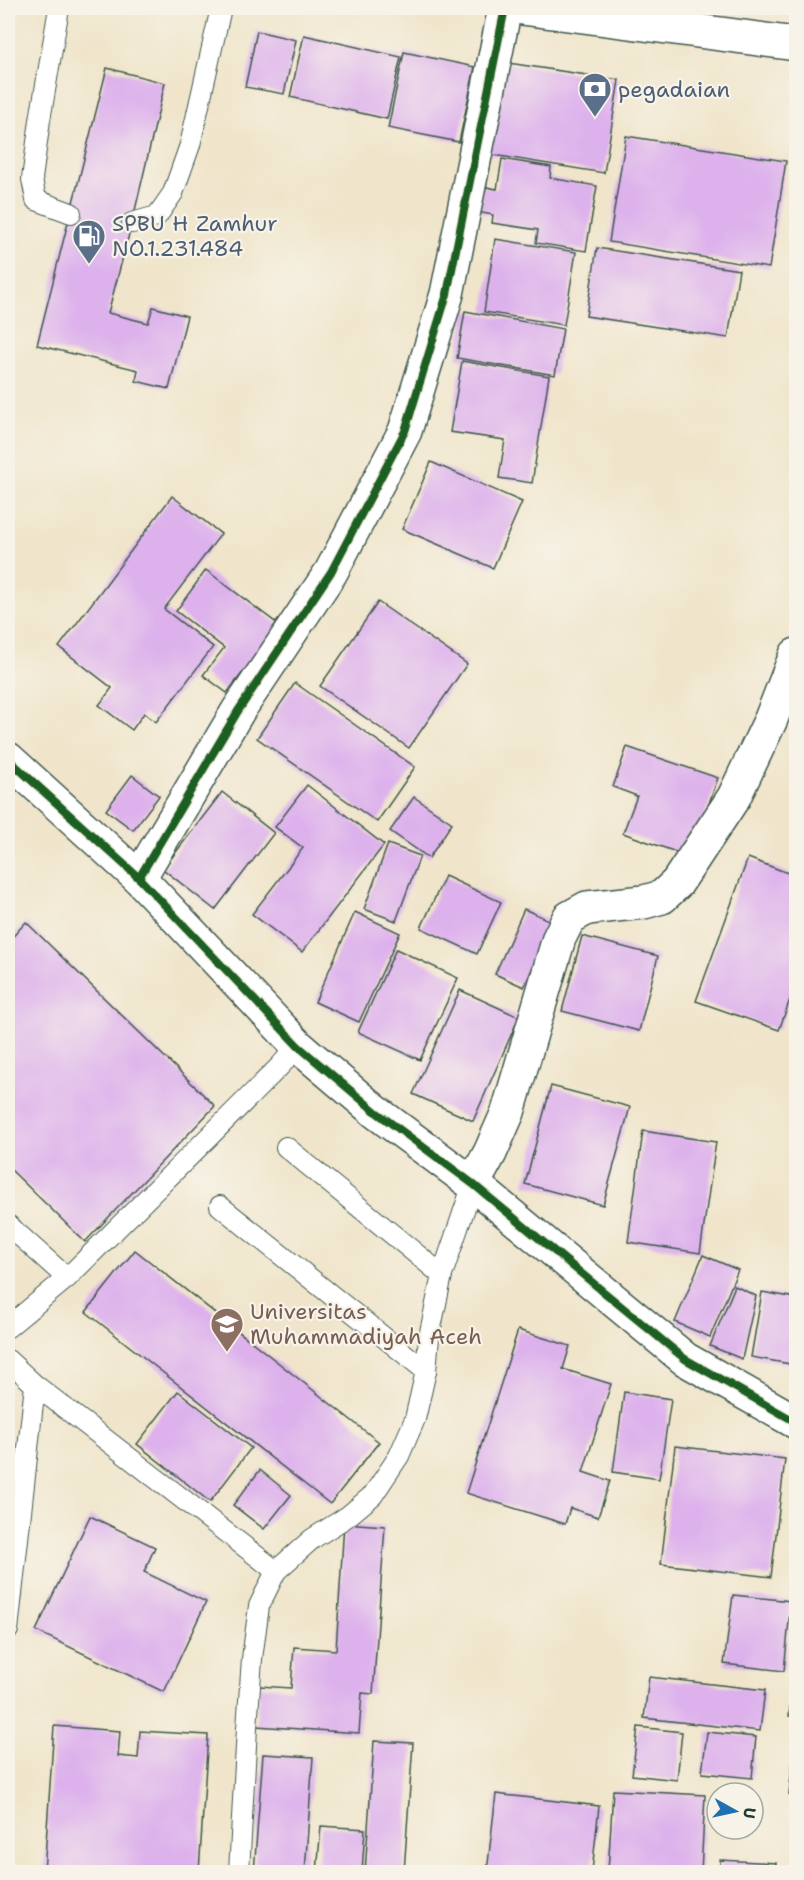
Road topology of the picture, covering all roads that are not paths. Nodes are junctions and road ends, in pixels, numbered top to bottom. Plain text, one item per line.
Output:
1 (58, 8) edge
2 (221, 8) edge
3 (504, 8) edge
4 (522, 8) edge
5 (796, 44) edge
6 (71, 213) dead end
7 (132, 222) dead end
8 (796, 655) edge
9 (8, 759) edge
10 (139, 878) junction
11 (298, 1046) junction
12 (286, 1147) dead end
13 (472, 1184) junction
14 (220, 1206) dead end
15 (8, 1225) edge
16 (442, 1275) junction
17 (67, 1278) junction
18 (8, 1327) edge
19 (8, 1360) edge
20 (426, 1371) junction
21 (35, 1385) junction
22 (796, 1422) edge
23 (276, 1571) junction
24 (8, 1630) edge
25 (239, 1872) edge

1 - 6 lane
2 - 7 lane
3 - 10 main road
4 - 5 main road
8 - 13 main road
9 - 10 main road
10 - 11 main road
11 - 13 main road
11 - 17 lane
12 - 16 lane
13 - 16 lane
13 - 22 main road
14 - 20 lane
15 - 17 lane
16 - 20 lane
17 - 18 lane
19 - 21 lane
20 - 23 lane
21 - 23 lane
21 - 24 lane
23 - 25 lane

